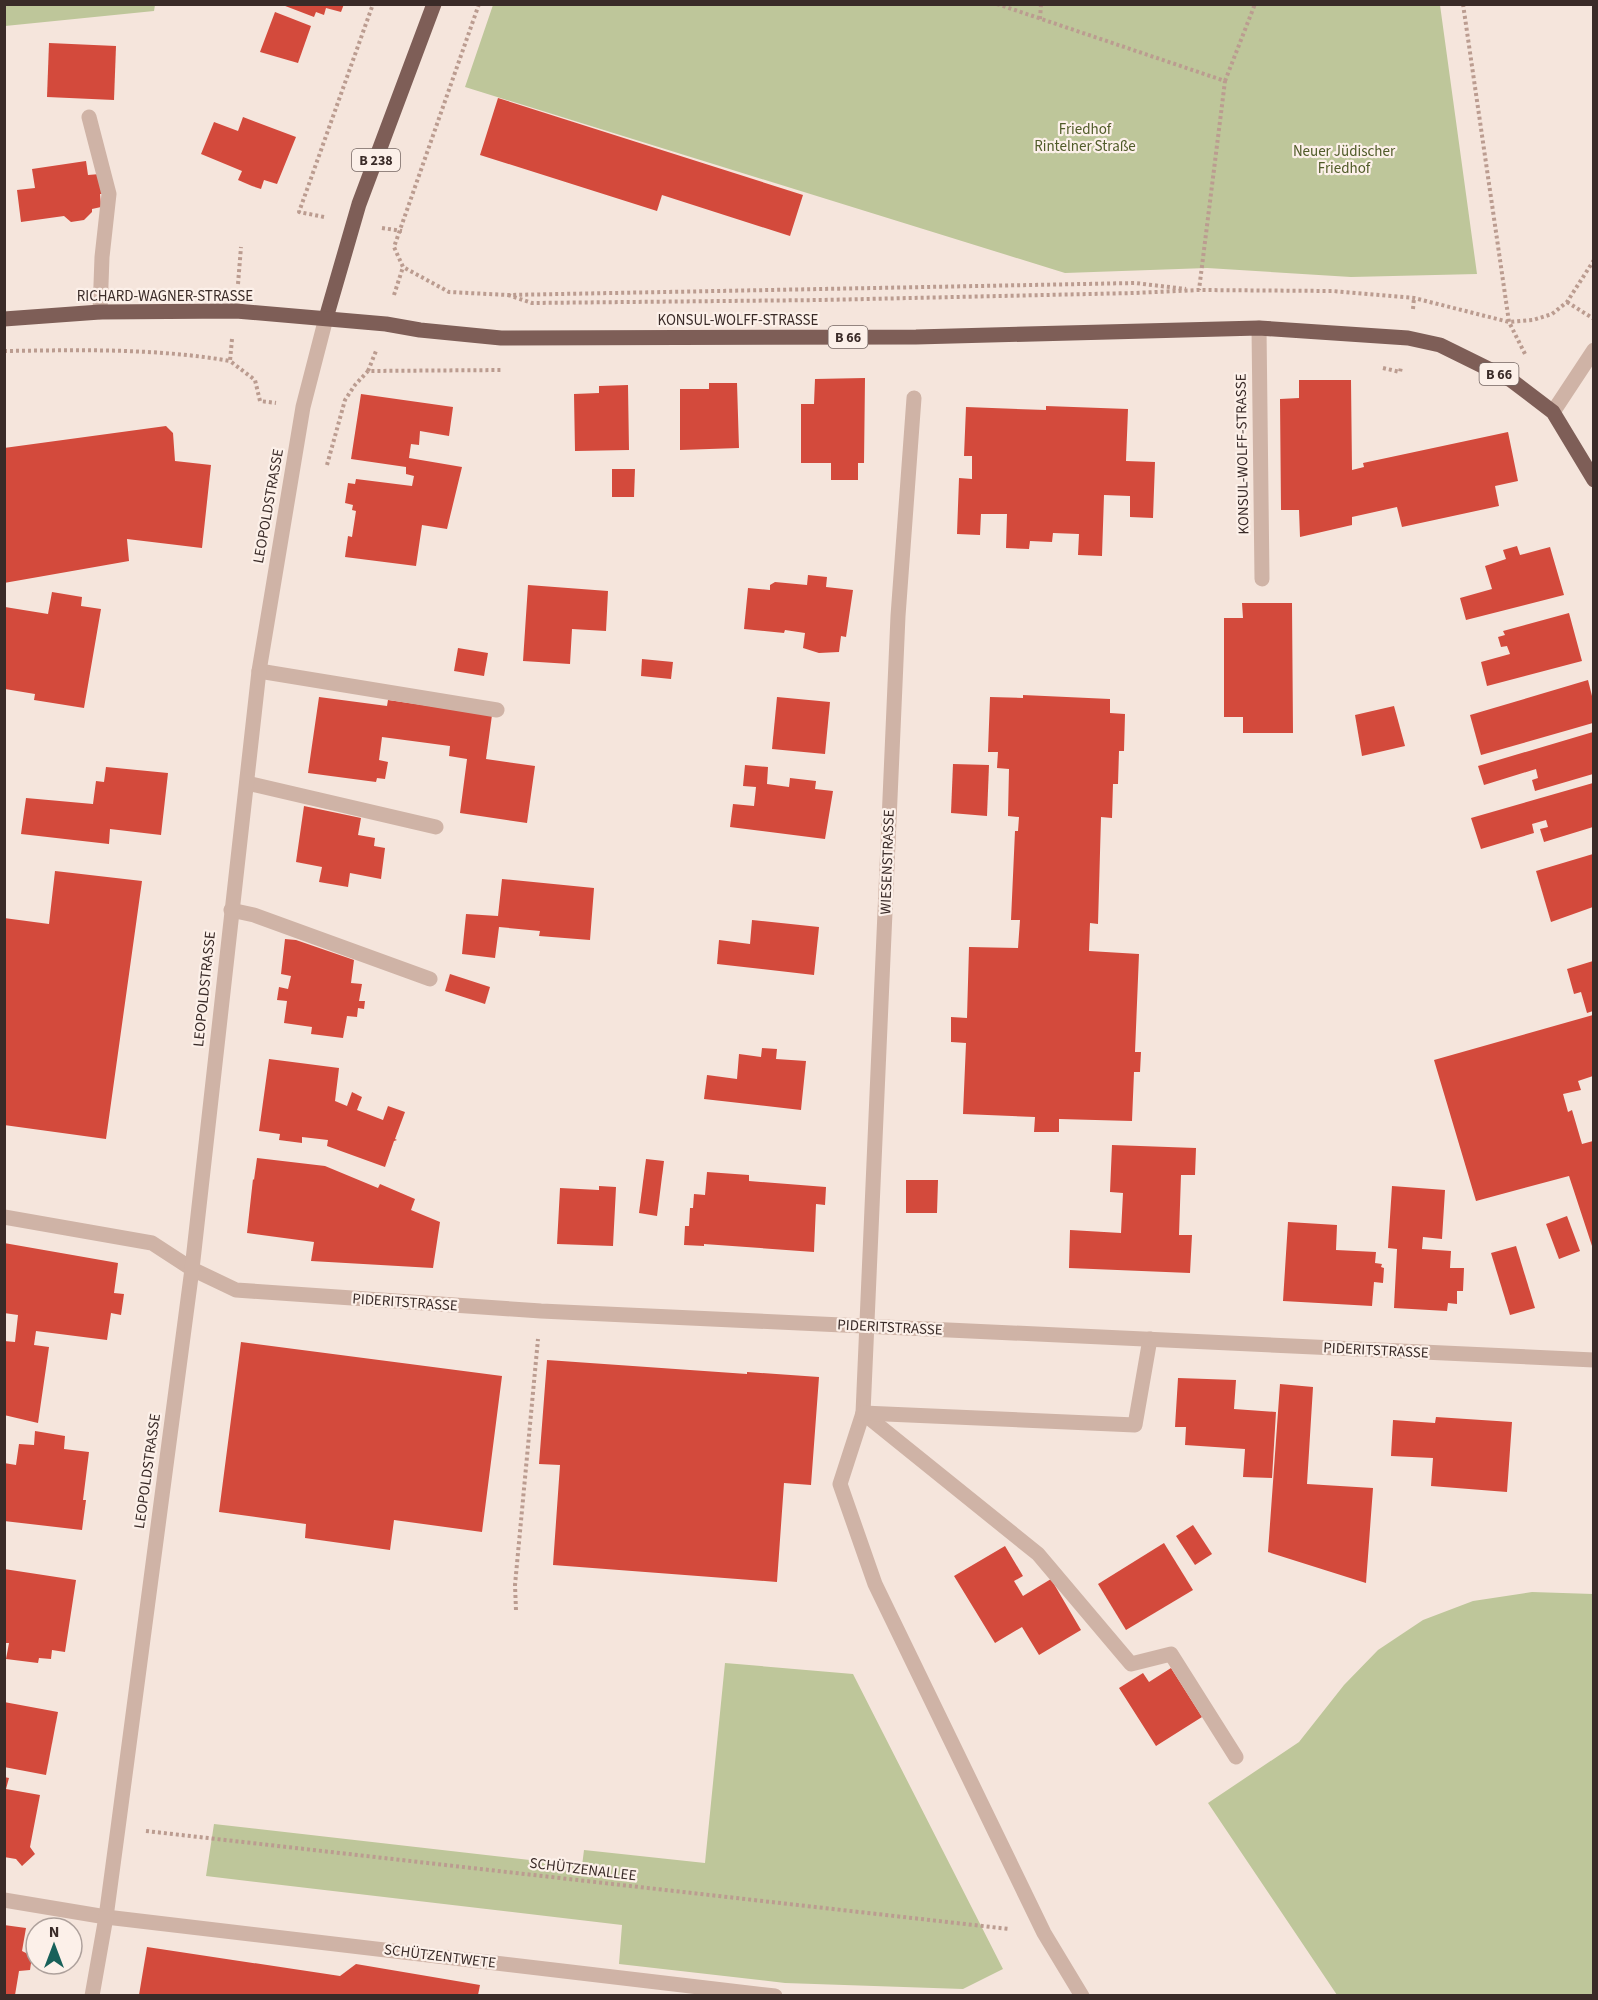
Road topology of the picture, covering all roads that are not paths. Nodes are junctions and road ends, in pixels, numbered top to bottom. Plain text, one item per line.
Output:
1 (434, 4) edge
2 (90, 117) dead end
3 (100, 312) junction
4 (326, 318) junction
5 (4, 319) edge
6 (1259, 328) junction
7 (1593, 350) edge
8 (914, 398) dead end
9 (1553, 412) junction
10 (1593, 480) edge
11 (1262, 579) dead end
12 (259, 671) junction
13 (497, 710) dead end
14 (247, 783) junction
15 (436, 827) dead end
16 (231, 910) junction
17 (430, 979) dead end
18 (4, 1217) edge
19 (192, 1269) junction
20 (868, 1326) junction
21 (1150, 1339) junction
22 (1593, 1360) edge
23 (863, 1413) junction
24 (1236, 1757) dead end
25 (4, 1900) edge
26 (106, 1917) junction
27 (92, 1995) edge
28 (775, 1995) edge
29 (1082, 1995) edge

1 - 4 main road, LEOPOLDSTRASSE / B 238
2 - 3 street
3 - 4 main road, RICHARD-WAGNER-STRASSE
3 - 5 main road, RICHARD-WAGNER-STRASSE
4 - 6 main road, KONSUL-WOLFF-STRASSE / B 66
4 - 12 street, LEOPOLDSTRASSE
6 - 9 main road, KONSUL-WOLFF-STRASSE / B 66
6 - 11 street, KONSUL-WOLFF-STRASSE
7 - 9 street
8 - 20 street, WIESENSTRASSE
9 - 10 main road, B 66
12 - 13 street
12 - 14 street, LEOPOLDSTRASSE
14 - 15 street
14 - 16 street, LEOPOLDSTRASSE
16 - 17 street
16 - 19 street, LEOPOLDSTRASSE
18 - 19 street, PIDERITSTRASSE
19 - 20 street, PIDERITSTRASSE
19 - 26 street, LEOPOLDSTRASSE
20 - 21 street, PIDERITSTRASSE
20 - 23 street, WIESENSTRASSE
21 - 22 street, PIDERITSTRASSE
21 - 23 street
23 - 24 street
23 - 29 street, WIESENSTRASSE
25 - 26 street, SCHÜTZENTWETE
26 - 27 street, LEOPOLDSTRASSE
26 - 28 street, SCHÜTZENTWETE

